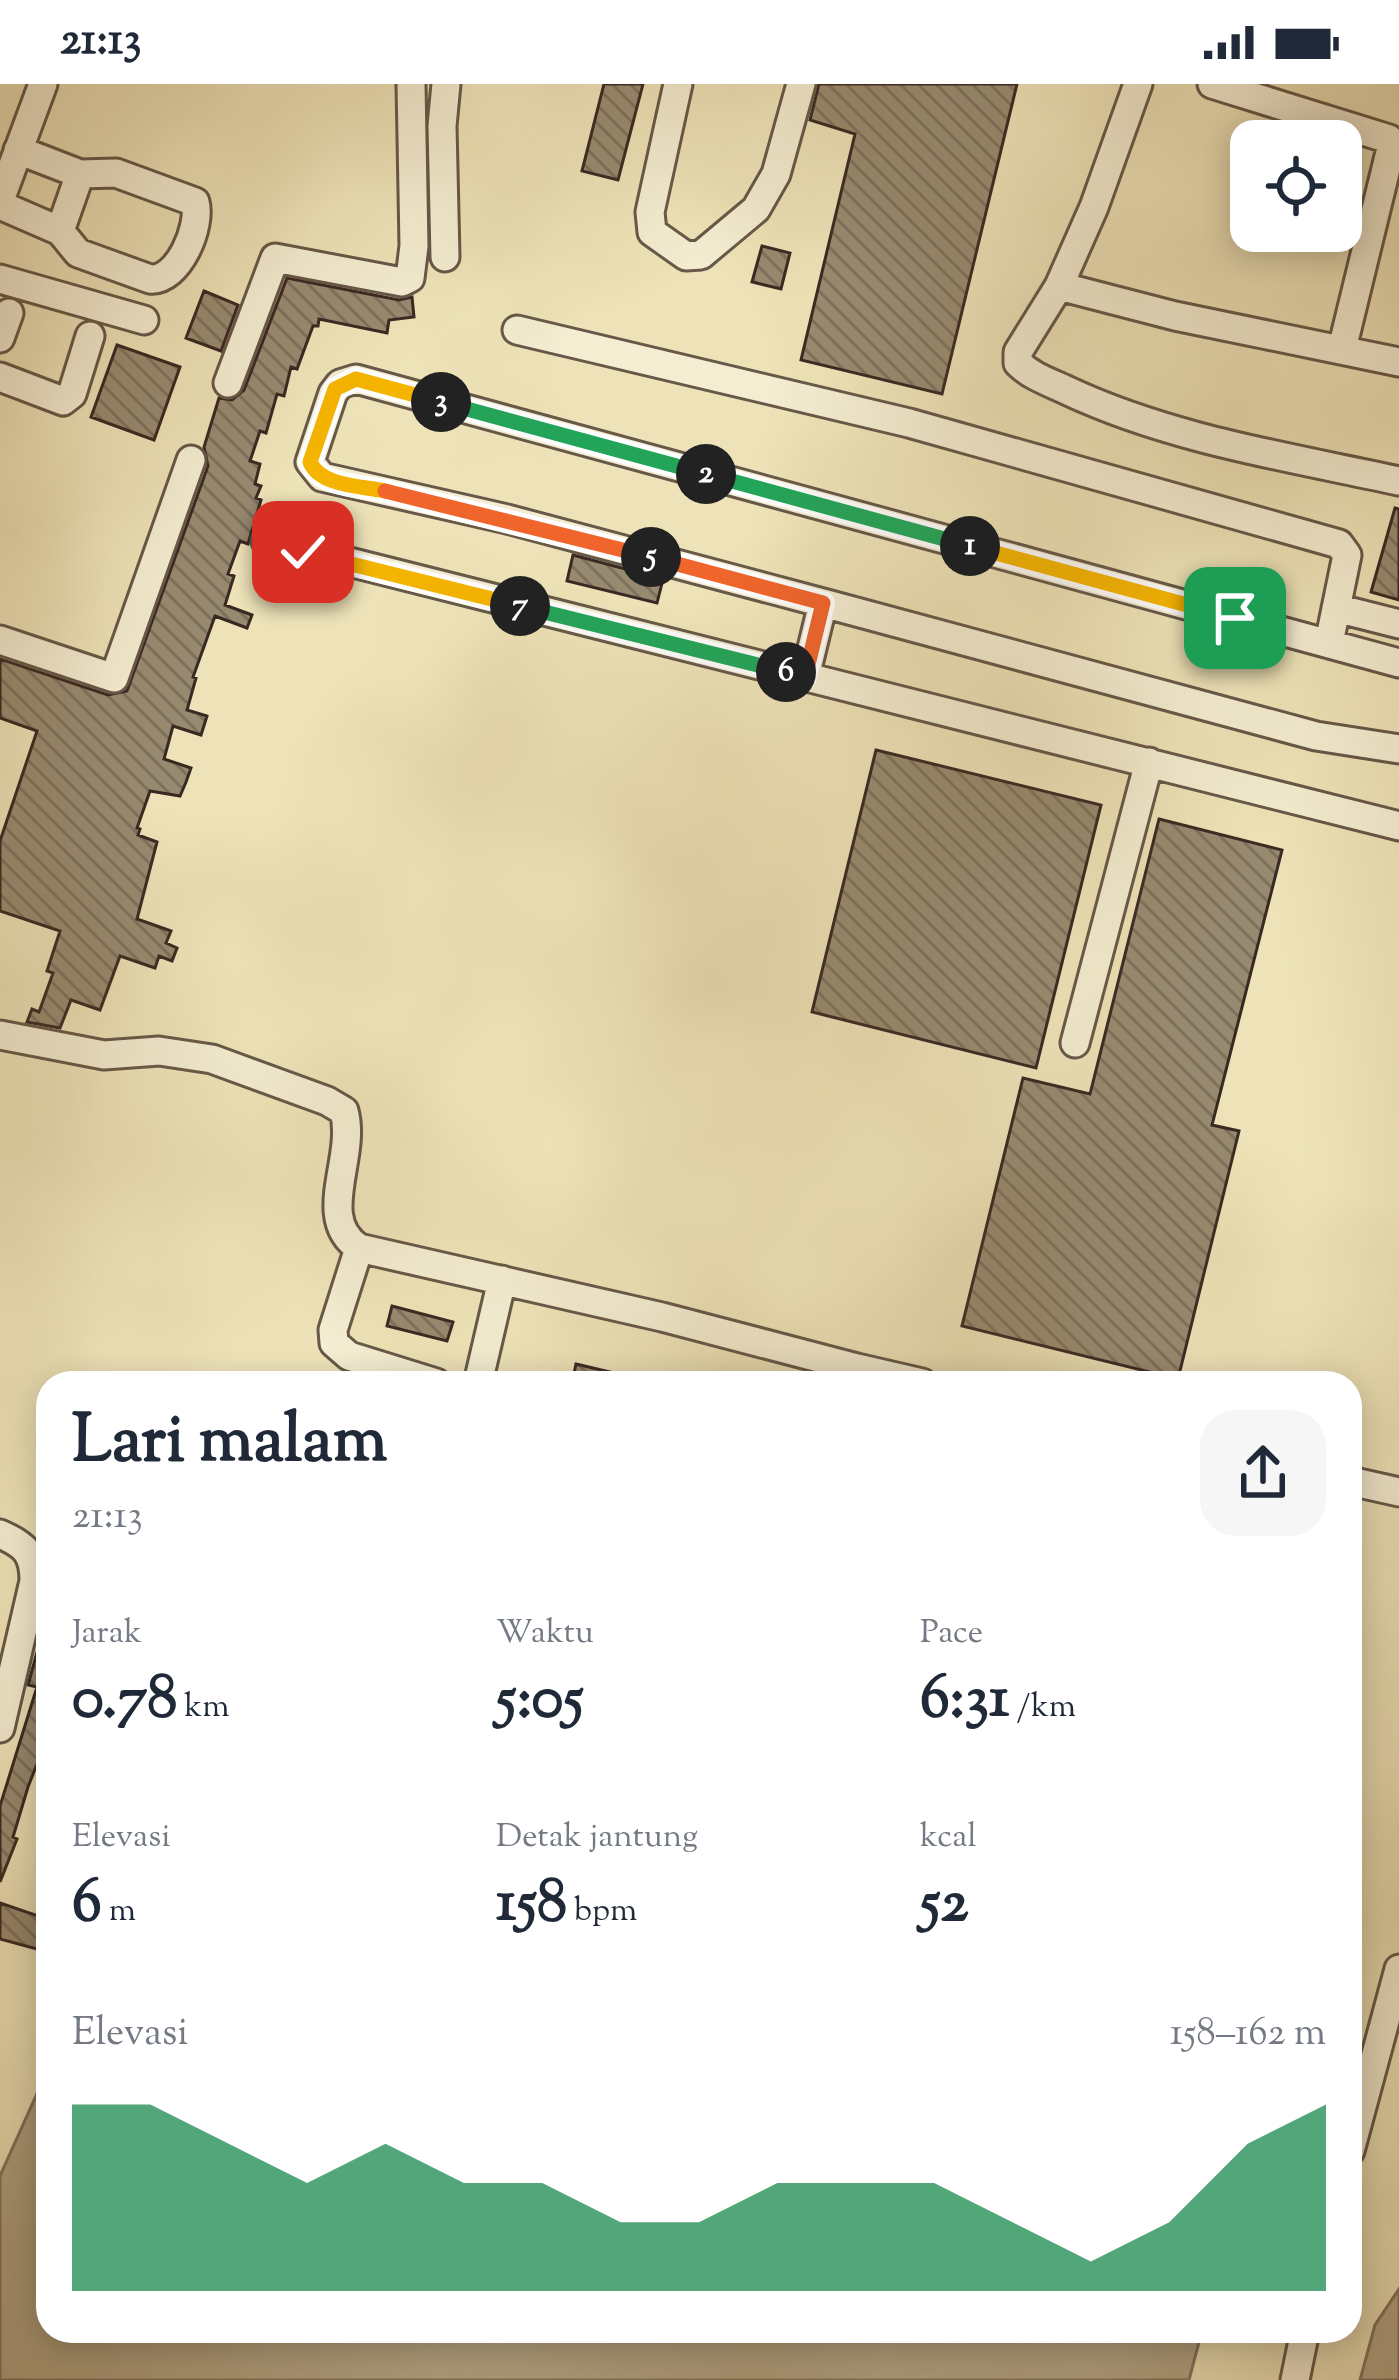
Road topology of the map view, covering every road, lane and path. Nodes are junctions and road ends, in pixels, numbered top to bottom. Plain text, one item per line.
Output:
1 (43, 84) edge
2 (411, 84) edge
3 (446, 84) edge
4 (678, 84) edge
5 (801, 84) edge
6 (1138, 84) edge
7 (1212, 84) edge
8 (18, 150) junction
9 (80, 174) junction
10 (0, 203) edge
11 (60, 230) junction
12 (445, 257) dead end
13 (0, 279) edge
14 (1059, 286) junction
15 (144, 320) dead end
16 (517, 330) dead end
17 (90, 336) dead end
18 (1342, 350) junction
19 (1399, 362) edge
20 (0, 377) edge
21 (228, 383) dead end
22 (191, 460) dead end
23 (1399, 482) edge
24 (266, 541) dead end
25 (823, 603) junction
26 (1336, 608) junction
27 (1399, 624) edge
28 (0, 640) edge
29 (1329, 643) junction
30 (1399, 663) edge
31 (805, 677) junction
32 (1399, 749) edge
33 (1149, 762) junction
34 (1399, 826) edge
35 (0, 1035) edge
36 (1075, 1043) dead end
37 (359, 1248) junction
38 (502, 1280) junction
39 (397, 1371) edge
40 (481, 1371) edge
41 (840, 1371) edge
42 (1362, 1484) edge
43 (1399, 1492) edge
44 (0, 1534) edge
45 (2, 1712) edge
46 (1399, 1970) edge
47 (1362, 2075) edge
48 (1302, 2343) edge
49 (1294, 2380) edge

1 - 8 street
2 - 21 street
3 - 12 street
4 - 5 street
6 - 14 street
7 - 18 street
8 - 9 street
8 - 10 street
9 - 11 street
9 - 11 street
10 - 11 street
13 - 15 street
14 - 18 street
14 - 23 street
16 - 26 street
17 - 20 street
18 - 19 street
22 - 28 street
24 - 31 street
25 - 29 street
25 - 31 street
25 - 32 street
26 - 27 street
26 - 29 street
29 - 30 street
31 - 33 street
33 - 34 street
33 - 36 street
35 - 37 street
37 - 38 street
37 - 39 street
38 - 40 street
38 - 41 street
42 - 43 street
44 - 45 street
46 - 47 street
48 - 49 street

